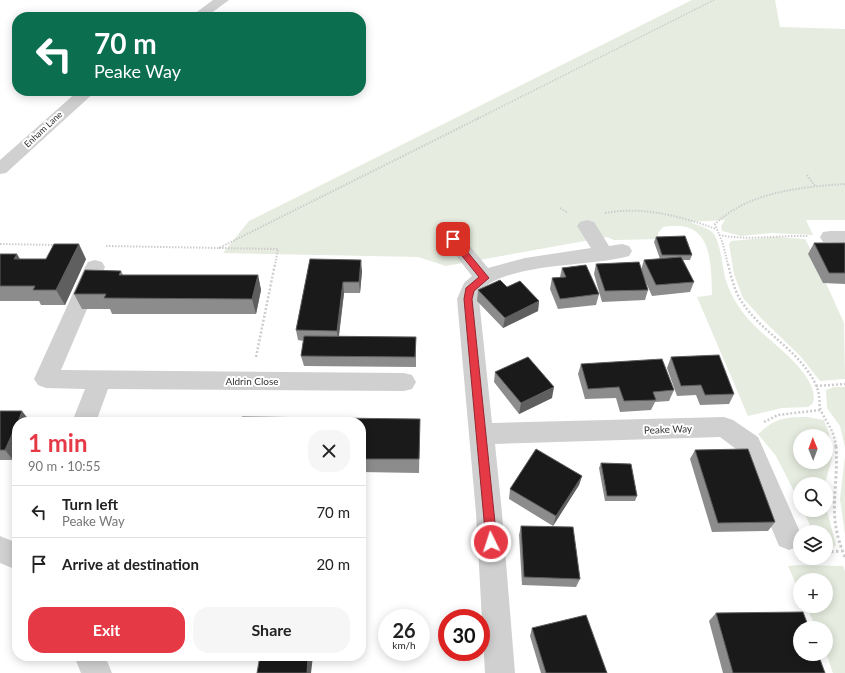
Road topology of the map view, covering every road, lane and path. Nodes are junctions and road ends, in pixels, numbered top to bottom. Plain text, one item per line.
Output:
1 (222, 0) edge
2 (714, 0) edge
3 (204, 12) edge
4 (81, 96) edge
5 (0, 169) edge
6 (807, 175) dead end
7 (845, 184) edge
8 (815, 186) junction
9 (594, 220) joint
10 (716, 229) junction
11 (719, 235) junction
12 (838, 237) edge
13 (453, 239) dead end
14 (0, 244) edge
15 (60, 245) edge
16 (104, 246) dead end
17 (219, 248) junction
18 (95, 267) dead end
19 (485, 278) junction
20 (100, 380) junction
21 (251, 381) junction
22 (404, 382) dead end
23 (845, 384) edge
24 (816, 386) junction
25 (820, 410) junction
26 (86, 417) edge
27 (482, 434) junction
28 (741, 439) junction
29 (788, 537) dead end
30 (842, 551) junction
31 (833, 552) edge
32 (845, 557) edge
33 (91, 661) edge
34 (97, 673) edge
35 (500, 673) edge

1 - 3 street
2 - 17 path
4 - 5 street, Enham Lane
6 - 8 path
7 - 8 path
8 - 10 path
9 - 10 path
9 - 19 street
10 - 11 path
11 - 12 path
11 - 24 path
13 - 19 street
14 - 15 path
16 - 17 path
17 - 21 path
18 - 20 street, Aldrin Close
19 - 27 street
20 - 21 street, Aldrin Close
20 - 26 street
21 - 22 street, Aldrin Close
23 - 24 path
24 - 25 path
25 - 28 path
25 - 30 path
27 - 28 street, Peake Way
27 - 35 street
28 - 29 street, Peake Way
30 - 31 path
30 - 32 path
33 - 34 street

